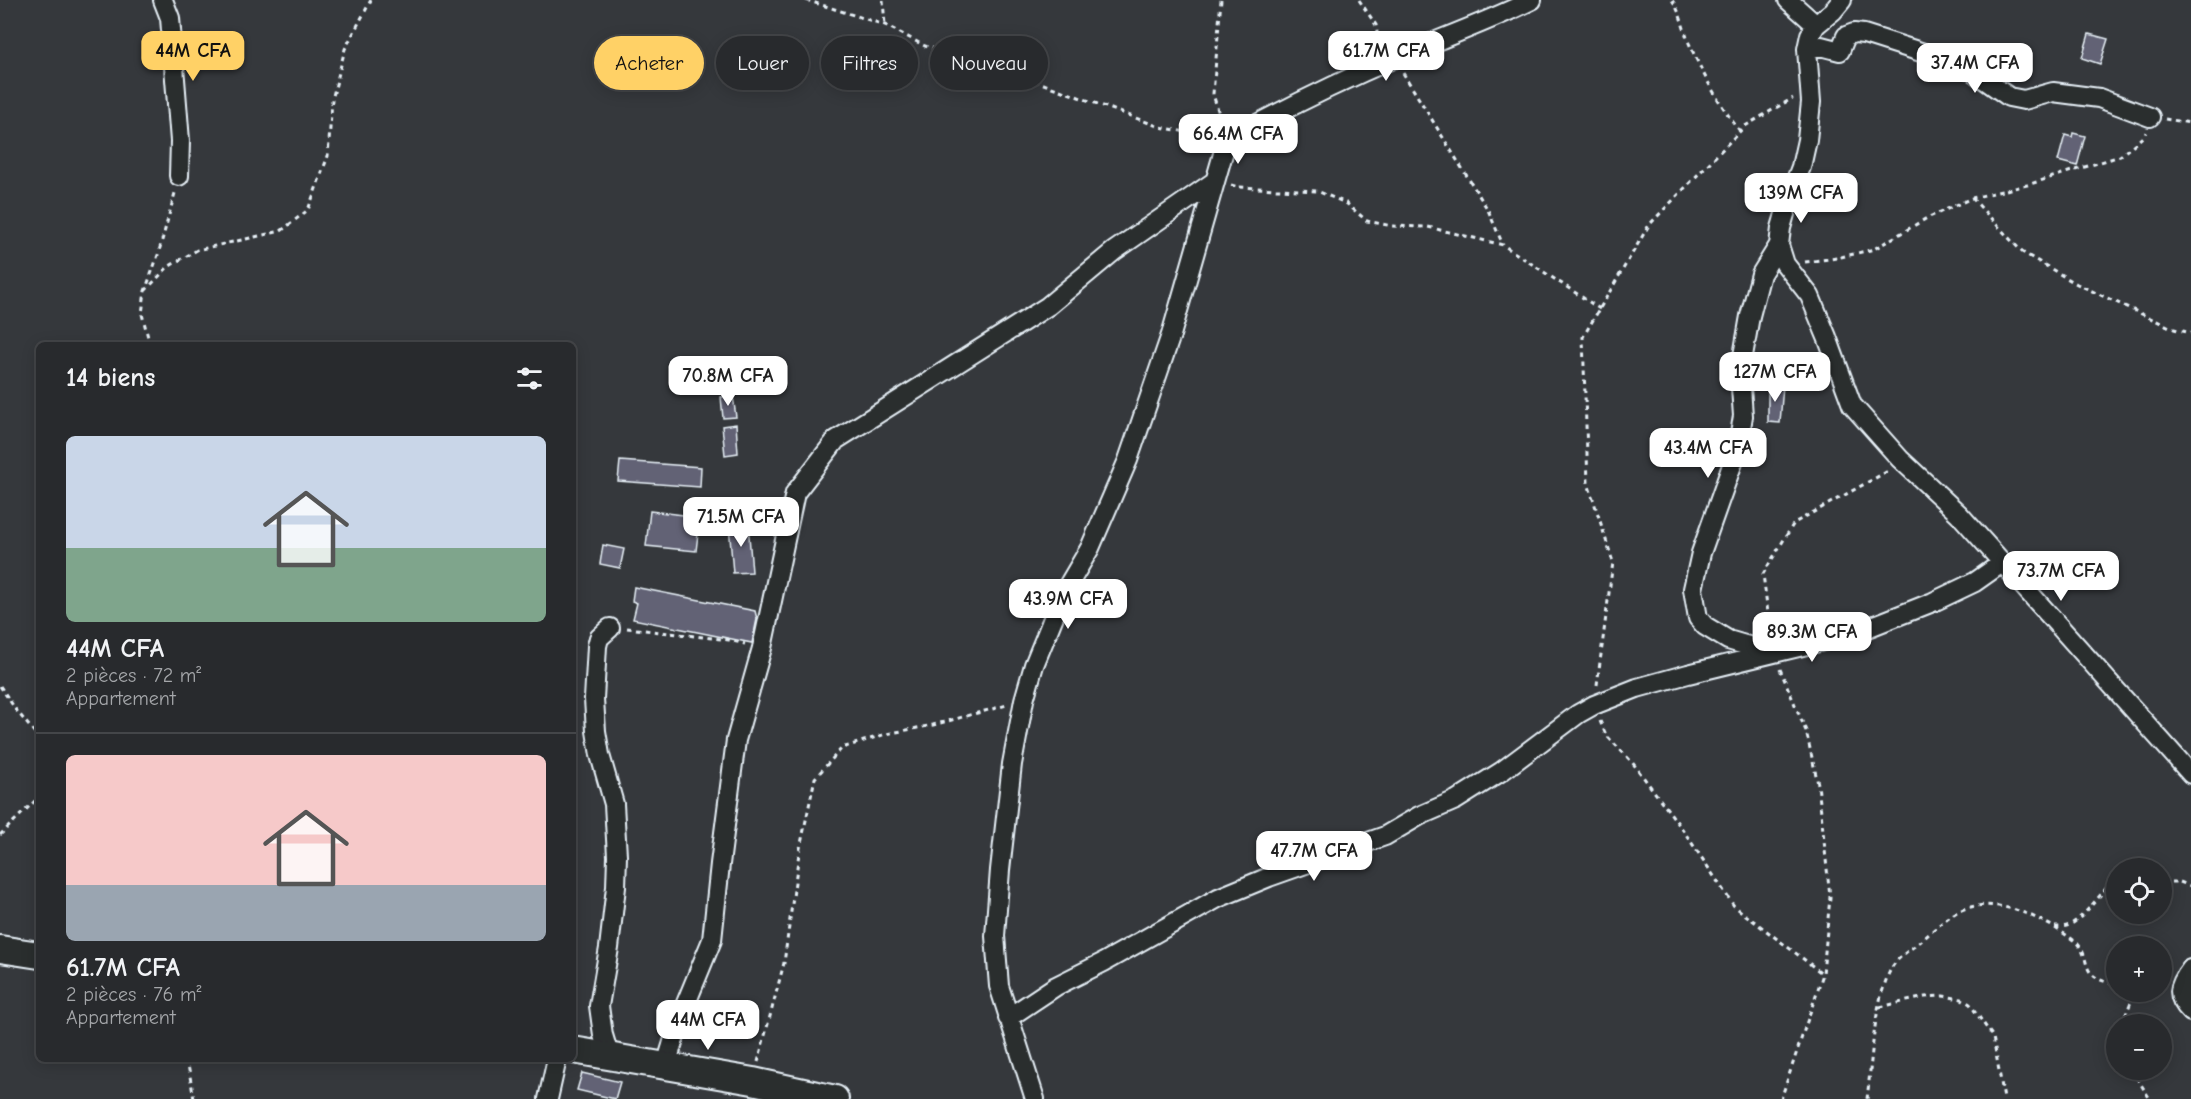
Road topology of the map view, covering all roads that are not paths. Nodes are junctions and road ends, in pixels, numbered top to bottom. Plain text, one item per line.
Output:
1 (163, 0) edge
2 (1533, 0) edge
3 (1788, 0) edge
4 (1842, 0) edge
5 (1816, 25) junction
6 (1808, 49) junction
7 (2150, 117) road end
8 (179, 176) road end
9 (1215, 181) junction
10 (1779, 245) junction
11 (2002, 563) junction
12 (610, 628) road end
13 (1774, 654) junction
14 (2191, 774) edge
15 (0, 950) edge
16 (36, 955) edge
17 (2191, 969) edge
18 (2191, 1012) edge
19 (1008, 1018) junction
20 (576, 1050) edge
21 (609, 1055) junction
22 (556, 1062) edge
23 (666, 1065) junction
24 (548, 1099) edge
25 (835, 1099) edge
26 (1035, 1099) edge

1 - 8 street
2 - 9 street
3 - 5 street
4 - 5 street
5 - 6 street
6 - 7 street
6 - 10 street
9 - 19 street
9 - 23 street
10 - 11 street
10 - 13 street
11 - 13 street
11 - 14 street
12 - 21 street
13 - 19 street
15 - 16 street
17 - 18 street
19 - 26 street
20 - 21 street
21 - 23 street
22 - 24 street
23 - 25 street

